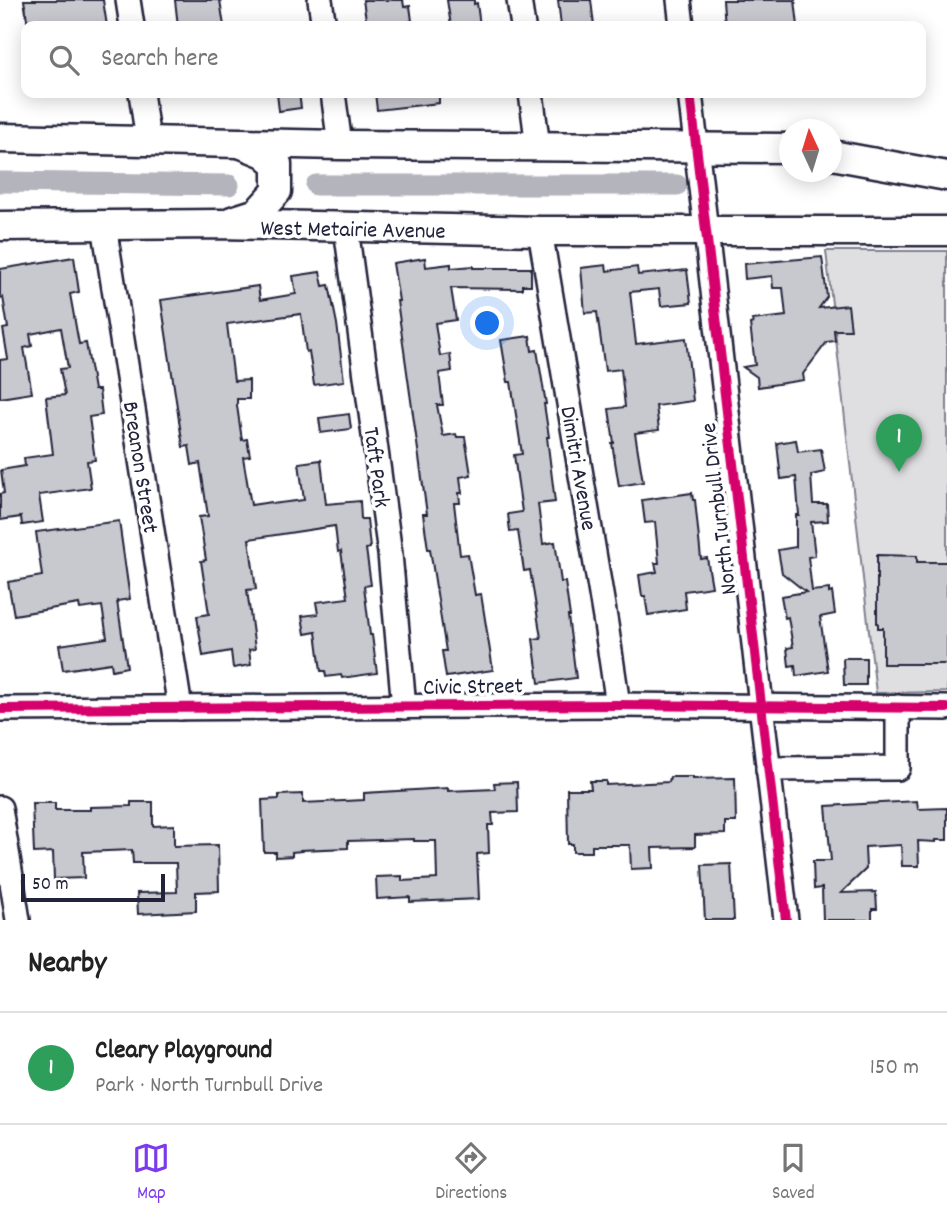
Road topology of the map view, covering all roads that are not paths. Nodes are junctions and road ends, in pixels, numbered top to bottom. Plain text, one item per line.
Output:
1 (128, 0) edge
2 (320, 0) edge
3 (519, 0) edge
4 (679, 0) edge
5 (131, 21) edge
6 (323, 21) edge
7 (522, 21) edge
8 (681, 21) edge
9 (142, 98) edge
10 (334, 98) edge
11 (532, 98) edge
12 (691, 98) edge
13 (0, 138) edge
14 (148, 140) junction
15 (237, 142) junction
16 (340, 145) junction
17 (538, 147) junction
18 (696, 148) junction
19 (779, 148) edge
20 (842, 157) edge
21 (947, 176) edge
22 (104, 225) junction
23 (220, 225) junction
24 (0, 226) edge
25 (346, 228) junction
26 (706, 230) junction
27 (540, 231) junction
28 (947, 231) edge
29 (618, 705) junction
30 (761, 706) junction
31 (404, 707) junction
32 (898, 707) junction
33 (180, 708) junction
34 (947, 708) edge
35 (0, 709) edge
36 (768, 769) junction
37 (0, 808) edge
38 (18, 920) edge
39 (786, 920) edge

1 - 5 street
2 - 6 street
3 - 7 street
4 - 8 street
9 - 14 street
10 - 16 street
11 - 17 street
12 - 18 street, North Turnbull Drive
13 - 14 main road
14 - 15 main road
15 - 16 main road
15 - 23 main road
16 - 17 main road
17 - 18 main road
18 - 19 main road
18 - 26 street, North Turnbull Drive
20 - 21 main road
22 - 23 main road, West Metairie Avenue
22 - 24 main road, West Metairie Avenue
22 - 33 street, Breanon Street
23 - 25 main road, West Metairie Avenue
25 - 27 main road, West Metairie Avenue
25 - 31 street, Taft Park
26 - 27 main road, West Metairie Avenue
26 - 28 main road, West Metairie Avenue
26 - 30 street, North Turnbull Drive
27 - 29 street, Dimitri Avenue
29 - 30 street, Civic Street
29 - 31 street, Civic Street
30 - 32 street, Civic Street
30 - 36 street, North Turnbull Drive
31 - 33 street, Civic Street
32 - 34 street, Civic Street
32 - 36 street
33 - 35 street, Civic Street
36 - 39 street, North Turnbull Drive
37 - 38 street

